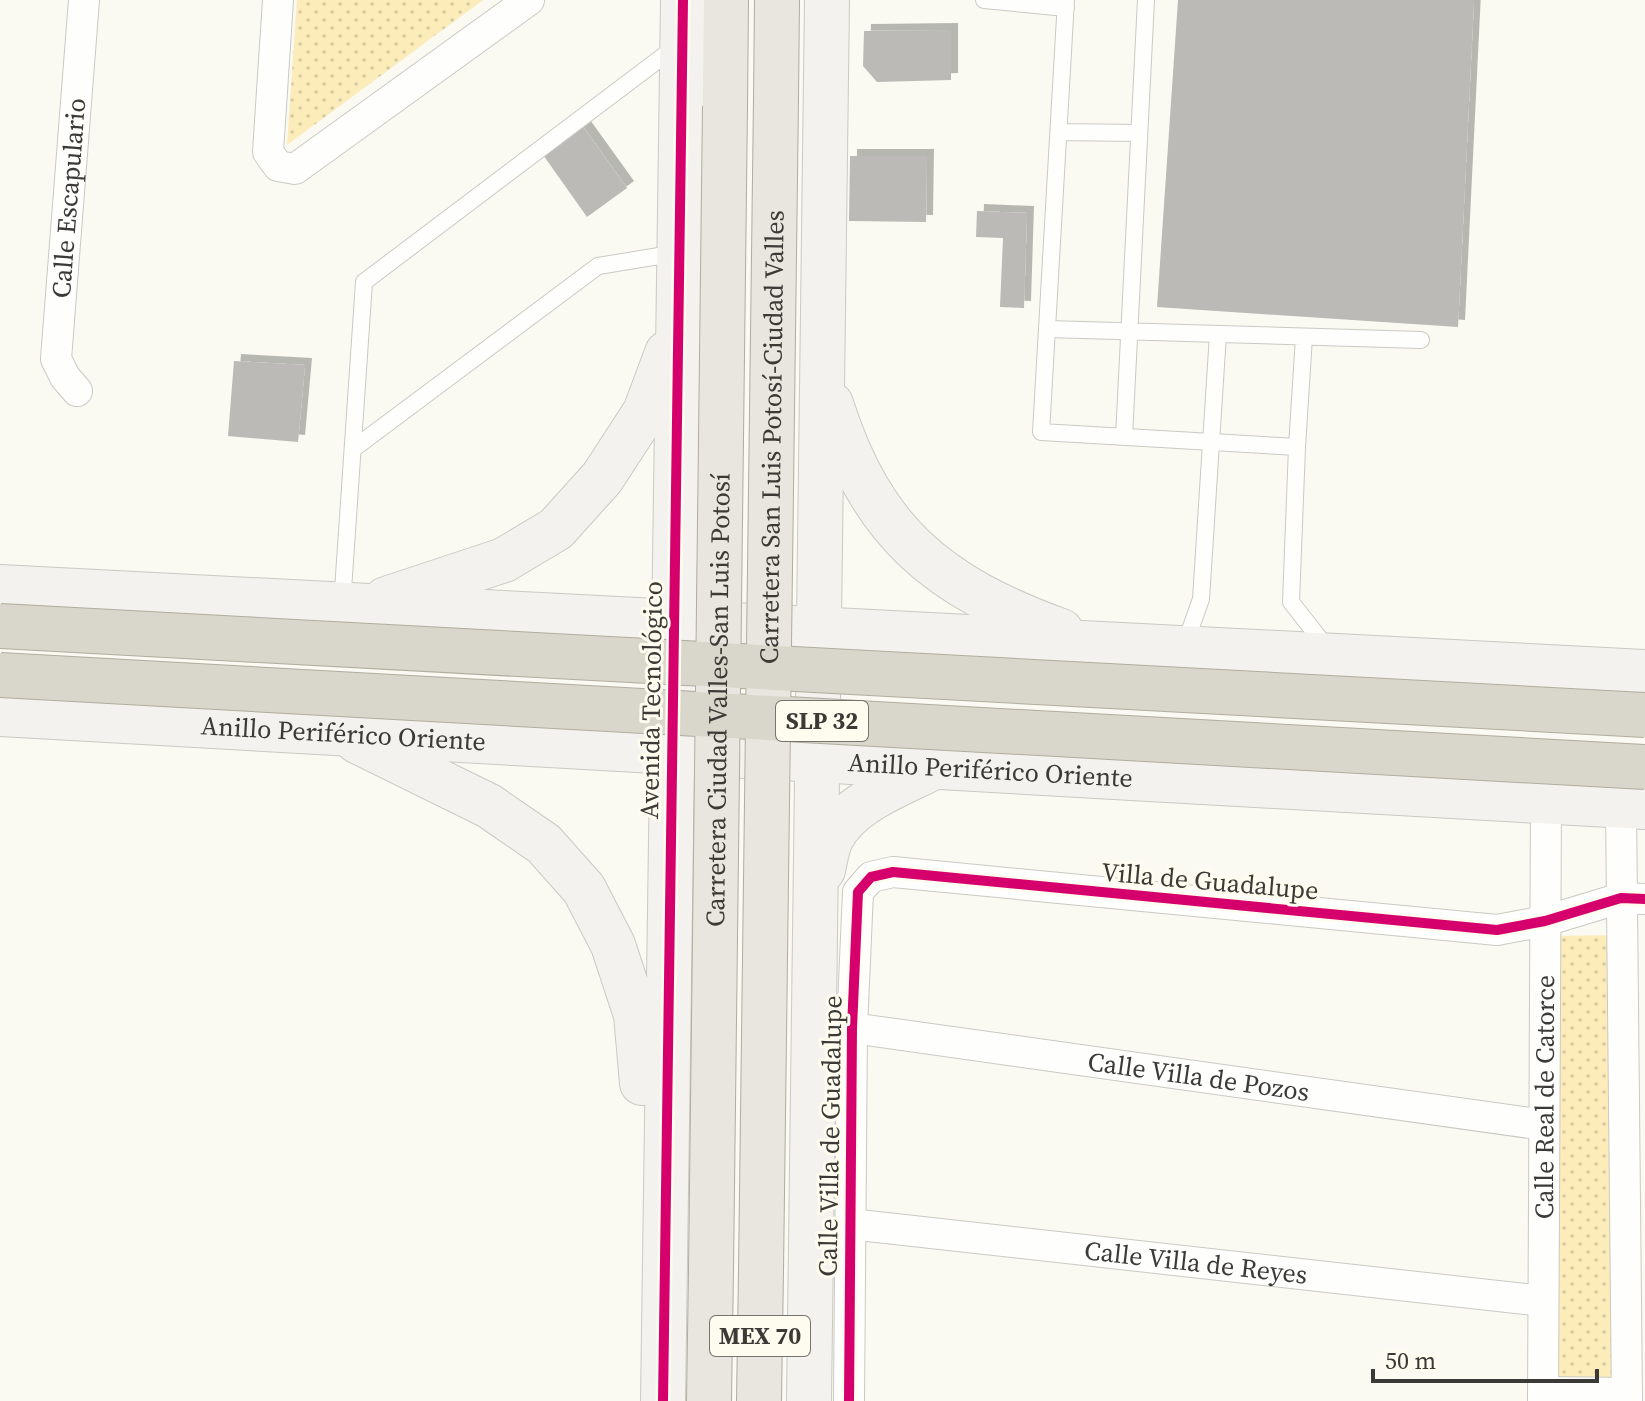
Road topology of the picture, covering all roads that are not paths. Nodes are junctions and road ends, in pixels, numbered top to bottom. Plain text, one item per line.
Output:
1 (84, 0) edge
2 (278, 0) edge
3 (529, 0) edge
4 (726, 0) edge
5 (777, 0) edge
6 (827, 0) edge
7 (984, 0) edge
8 (1146, 0) edge
9 (1066, 4) edge
10 (682, 21) edge
11 (1059, 132) junction
12 (1139, 133) junction
13 (679, 253) junction
14 (678, 325) junction
15 (1048, 329) junction
16 (1129, 332) junction
17 (1218, 334) junction
18 (1304, 337) junction
19 (1421, 340) dead end
20 (822, 378) junction
21 (77, 391) dead end
22 (1124, 437) junction
23 (1213, 442) junction
24 (1297, 447) junction
25 (353, 449) junction
26 (676, 456) junction
27 (821, 461) junction
28 (0, 587) edge
29 (181, 597) junction
30 (354, 606) junction
31 (673, 622) junction
32 (0, 626) edge
33 (818, 629) junction
34 (1098, 644) junction
35 (1183, 648) junction
36 (1332, 656) junction
37 (1645, 672) edge
38 (0, 675) edge
39 (0, 714) edge
40 (1645, 715) edge
41 (180, 724) junction
42 (341, 733) junction
43 (673, 752) junction
44 (818, 761) junction
45 (934, 767) junction
46 (1645, 767) edge
47 (1328, 790) junction
48 (1546, 802) junction
49 (1633, 807) edge
50 (871, 877) joint
51 (815, 895) junction
52 (1633, 898) edge
53 (670, 905) junction
54 (1545, 921) junction
55 (852, 1028) junction
56 (1634, 1079) edge
57 (1544, 1125) junction
58 (850, 1224) junction
59 (665, 1263) junction
60 (1635, 1267) edge
61 (1543, 1301) junction
62 (1543, 1396) edge
63 (1627, 1397) edge
64 (663, 1401) edge
65 (709, 1401) edge
66 (759, 1401) edge
67 (810, 1401) edge
68 (849, 1401) edge

1 - 21 street, Calle Escapulario
2 - 3 street
4 - 65 main road, Carretera Ciudad Valles-San Luis Potosí / MEX 70, bridge
5 - 66 main road, Carretera San Luis Potosí-Ciudad Valles / MEX 70, bridge
6 - 20 street
7 - 9 lane
8 - 12 lane
9 - 11 lane
10 - 13 street, Avenida Tecnológico
10 - 25 lane
11 - 12 lane
11 - 15 lane
12 - 16 lane
13 - 14 street, Avenida Tecnológico
13 - 25 lane
14 - 26 street, Avenida Tecnológico
14 - 30 street
15 - 16 lane
15 - 22 lane
16 - 17 lane
16 - 22 lane
17 - 18 lane
17 - 23 lane
18 - 19 lane
18 - 24 lane
20 - 27 street
20 - 34 street
22 - 23 lane
23 - 24 lane
23 - 35 lane
24 - 36 lane
25 - 30 lane
26 - 27 street
26 - 31 street, Avenida Tecnológico
27 - 33 street
28 - 29 street
29 - 30 street
29 - 41 street
30 - 31 street
31 - 33 street
31 - 43 street, Avenida Tecnológico
32 - 40 highway, SLP 32, bridge
33 - 34 street
33 - 44 street
34 - 35 street
35 - 36 street
36 - 37 street
36 - 47 street
38 - 46 highway, Anillo Periférico Oriente / SLP 32, bridge
39 - 41 street, Anillo Periférico Oriente
41 - 42 street, Anillo Periférico Oriente
42 - 43 street, Anillo Periférico Oriente
42 - 59 street
43 - 44 street, Anillo Periférico Oriente
43 - 53 street, Avenida Tecnológico
44 - 45 street, Anillo Periférico Oriente
44 - 51 street
45 - 47 street, Anillo Periférico Oriente
45 - 51 street
47 - 48 street, Anillo Periférico Oriente
48 - 49 street, Anillo Periférico Oriente
48 - 54 street, Calle Real de Catorce
49 - 52 street, Calle Real de Catorce
50 - 54 street, Villa de Guadalupe
50 - 55 street, Calle Villa de Guadalupe
51 - 53 street
51 - 67 street
52 - 54 street, Villa de Guadalupe
52 - 56 street, Calle Real de Catorce
53 - 59 street, Avenida Tecnológico
54 - 57 street, Calle Real de Catorce
55 - 57 street, Calle Villa de Pozos
55 - 58 street, Calle Villa de Guadalupe
56 - 60 street, Calle Real de Catorce
57 - 61 street, Calle Real de Catorce
58 - 61 street, Calle Villa de Reyes
58 - 68 street, Calle Villa de Guadalupe
59 - 64 street, Avenida Tecnológico
60 - 63 street, Calle Real de Catorce
61 - 62 street, Calle Real de Catorce
62 - 63 street, Calle Real de Catorce

